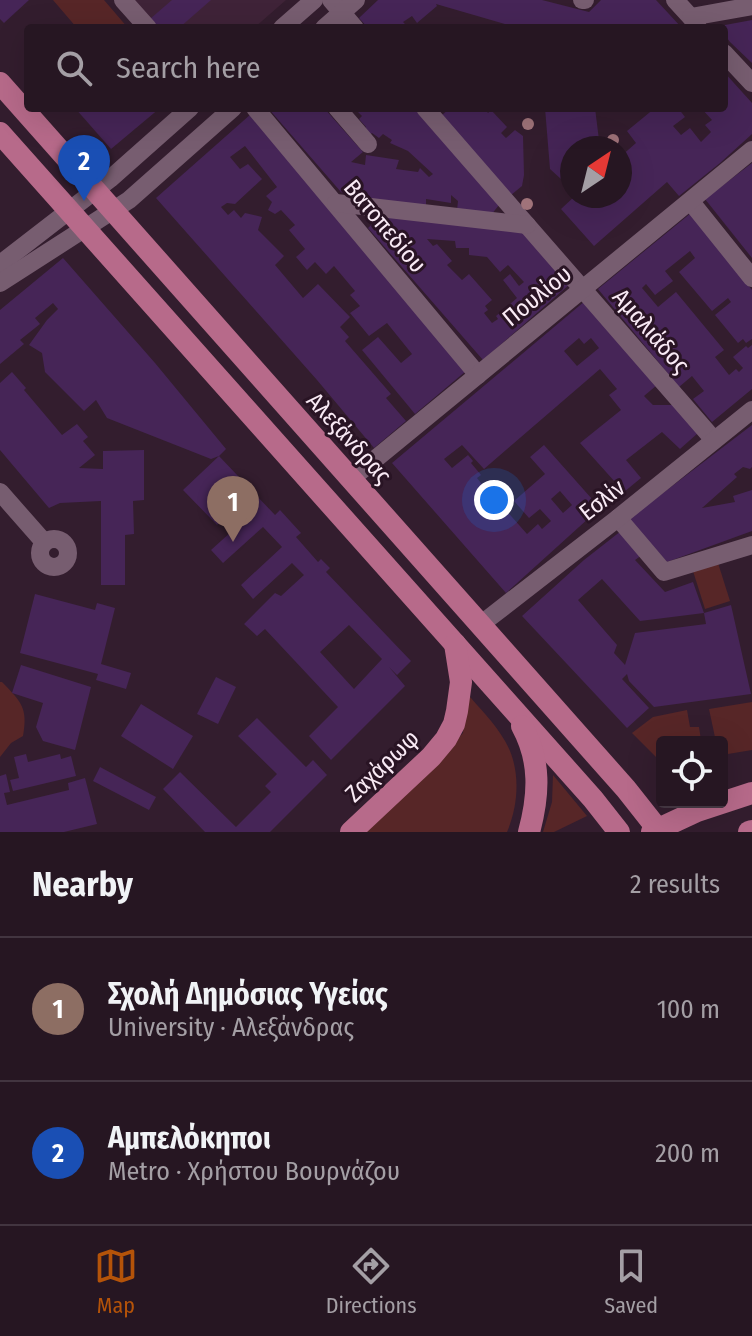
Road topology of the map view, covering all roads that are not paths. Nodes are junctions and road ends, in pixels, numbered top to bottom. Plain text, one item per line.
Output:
1 (123, 0) edge
2 (314, 0) edge
3 (356, 0) edge
4 (675, 0) edge
5 (336, 6) edge
6 (752, 6) edge
7 (696, 23) edge
8 (144, 24) edge
9 (287, 24) edge
10 (326, 24) edge
11 (352, 24) edge
12 (728, 57) edge
13 (0, 83) edge
14 (752, 83) edge
15 (24, 110) edge
16 (26, 112) edge
17 (185, 112) edge
18 (228, 112) edge
19 (258, 112) edge
20 (340, 112) edge
21 (428, 112) edge
22 (0, 133) edge
23 (368, 144) dead end
24 (752, 150) edge
25 (95, 190) junction
26 (691, 202) junction
27 (336, 203) junction
28 (69, 211) junction
29 (113, 211) junction
30 (527, 225) junction
31 (86, 228) junction
32 (0, 264) edge
33 (752, 278) edge
34 (0, 283) edge
35 (583, 289) junction
36 (478, 375) junction
37 (752, 410) edge
38 (714, 440) junction
39 (351, 479) junction
40 (0, 492) edge
41 (618, 518) junction
42 (44, 542) dead end
43 (752, 545) edge
44 (480, 625) junction
45 (454, 643) junction
46 (512, 708) junction
47 (752, 793) edge
48 (657, 831) edge
49 (351, 832) edge
50 (529, 832) edge
51 (619, 832) edge

1 - 8 street
2 - 9 street
3 - 5 street
4 - 7 street
5 - 10 street
5 - 11 street
6 - 7 street
12 - 14 street
13 - 15 main road, Αλεξάνδρας
16 - 25 main road, Αλεξάνδρας
17 - 25 street
18 - 29 street
19 - 27 street, Βατοπεδίου
20 - 23 street
21 - 30 street, Αμαλιάδος
22 - 28 main road
24 - 26 street, Πουλίου
25 - 28 street
25 - 29 main road, Αλεξάνδρας
26 - 33 street
26 - 35 street, Πουλίου
27 - 30 street
27 - 36 street, Βατοπεδίου
28 - 31 main road
28 - 32 street
29 - 31 street
29 - 39 main road, Αλεξάνδρας
30 - 35 street, Αμαλιάδος
31 - 34 street
31 - 45 main road
35 - 36 street, Πουλίου
35 - 38 street, Αμαλιάδος
36 - 39 street, Πουλίου
37 - 38 street, Εσλίν
38 - 41 street, Εσλίν
39 - 44 main road, Αλεξάνδρας
40 - 42 street
41 - 43 street
41 - 44 street, Εσλίν
44 - 48 main road, Αλεξάνδρας
45 - 46 main road
45 - 49 main road, Ζαχάρωφ
46 - 50 main road
46 - 51 main road
47 - 48 main road

